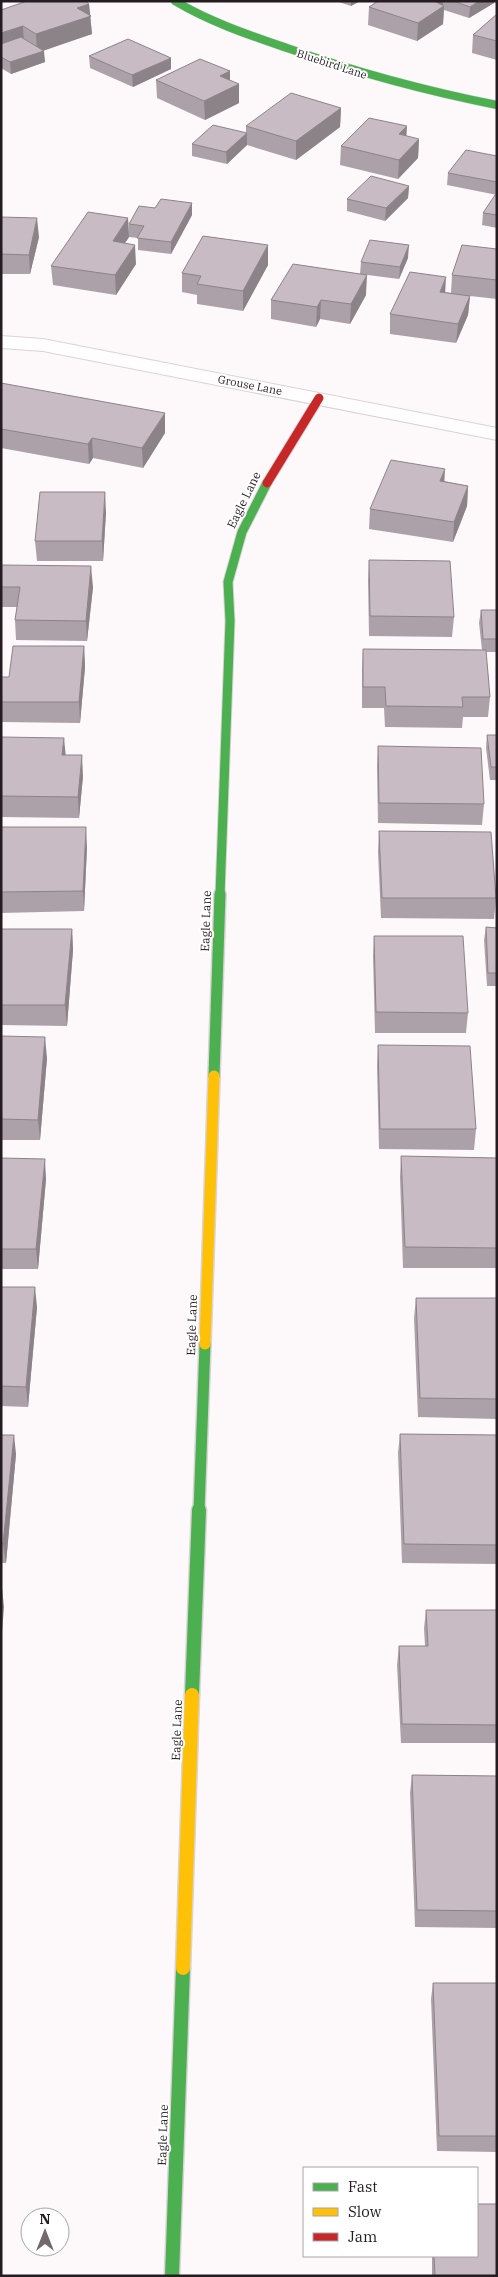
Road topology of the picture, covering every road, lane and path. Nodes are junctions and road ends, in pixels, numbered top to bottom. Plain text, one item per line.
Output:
1 (175, 1) edge
2 (497, 105) edge
3 (1, 342) edge
4 (319, 398) junction
5 (497, 434) edge
6 (172, 2276) edge

1 - 2 street, Bluebird Lane
3 - 4 street, Grouse Lane
4 - 5 street, Grouse Lane
4 - 6 street, Eagle Lane

